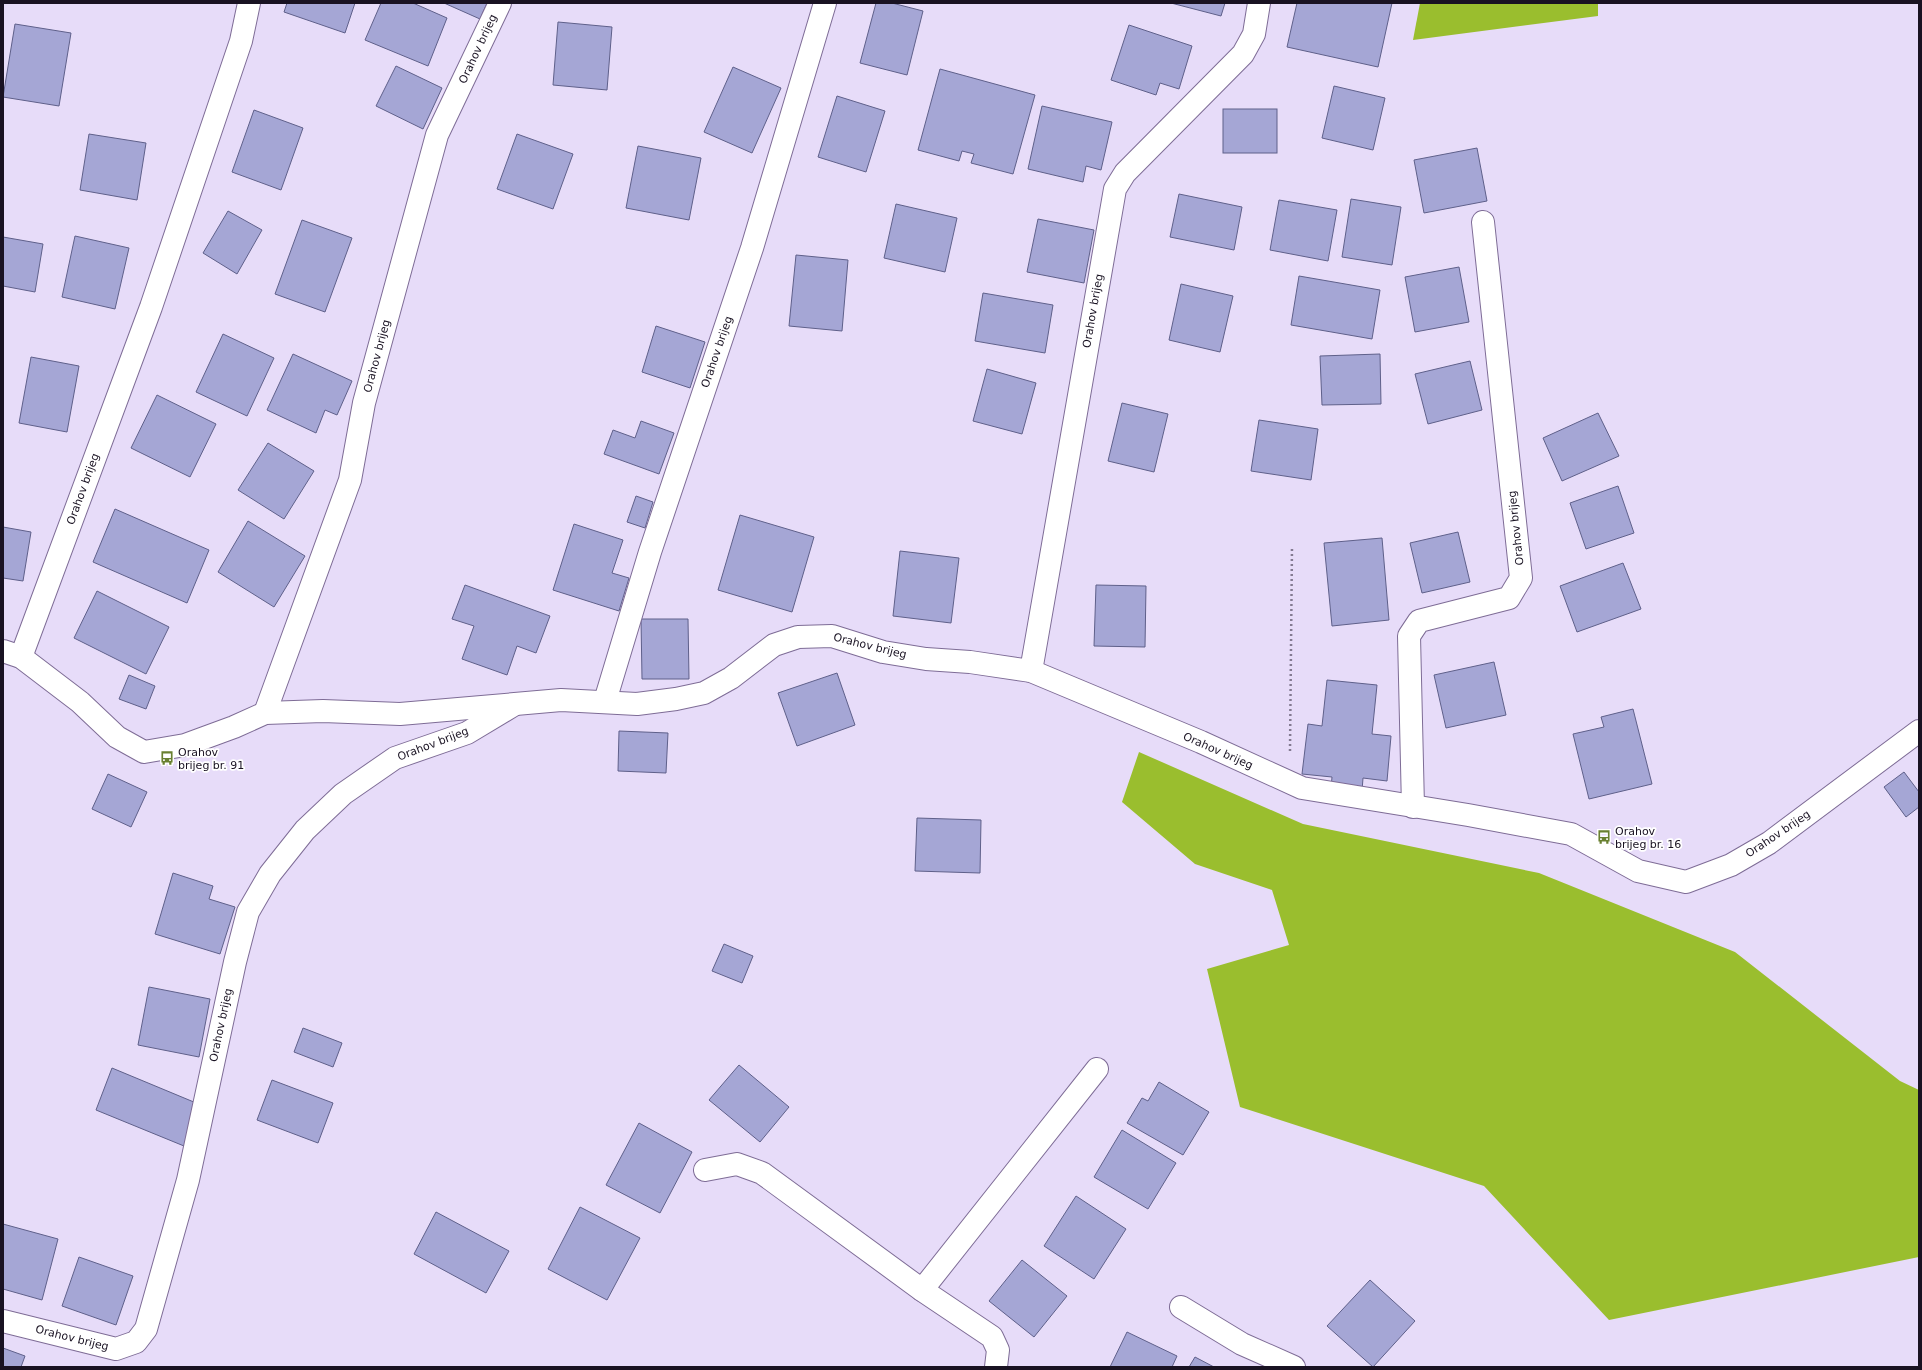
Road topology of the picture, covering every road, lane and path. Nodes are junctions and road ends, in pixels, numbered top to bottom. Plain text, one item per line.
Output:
1 (249, 3) edge
2 (500, 3) edge
3 (825, 3) edge
4 (1259, 3) edge
5 (1483, 222) dead end
6 (1292, 547) dead end
7 (12, 654) edge
8 (1031, 671) junction
9 (605, 701) junction
10 (518, 702) junction
11 (265, 713) junction
12 (1919, 731) edge
13 (1290, 783) junction
14 (1412, 807) junction
15 (1097, 1069) dead end
16 (705, 1170) dead end
17 (922, 1290) junction
18 (1181, 1307) dead end
19 (3, 1321) edge
20 (996, 1367) edge
21 (1294, 1367) edge

1 - 7 street, Orahov brijeg
2 - 11 street, Orahov brijeg
3 - 9 street, Orahov brijeg
4 - 8 street, Orahov brijeg
5 - 14 street, Orahov brijeg
6 - 13 path
7 - 11 street, Orahov brijeg
8 - 9 street, Orahov brijeg
8 - 13 street, Orahov brijeg
9 - 10 street, Orahov brijeg
10 - 11 street, Orahov brijeg
10 - 19 street, Orahov brijeg
12 - 14 street, Orahov brijeg
13 - 14 street, Orahov brijeg
15 - 17 street
16 - 17 street
17 - 20 street
18 - 21 street

